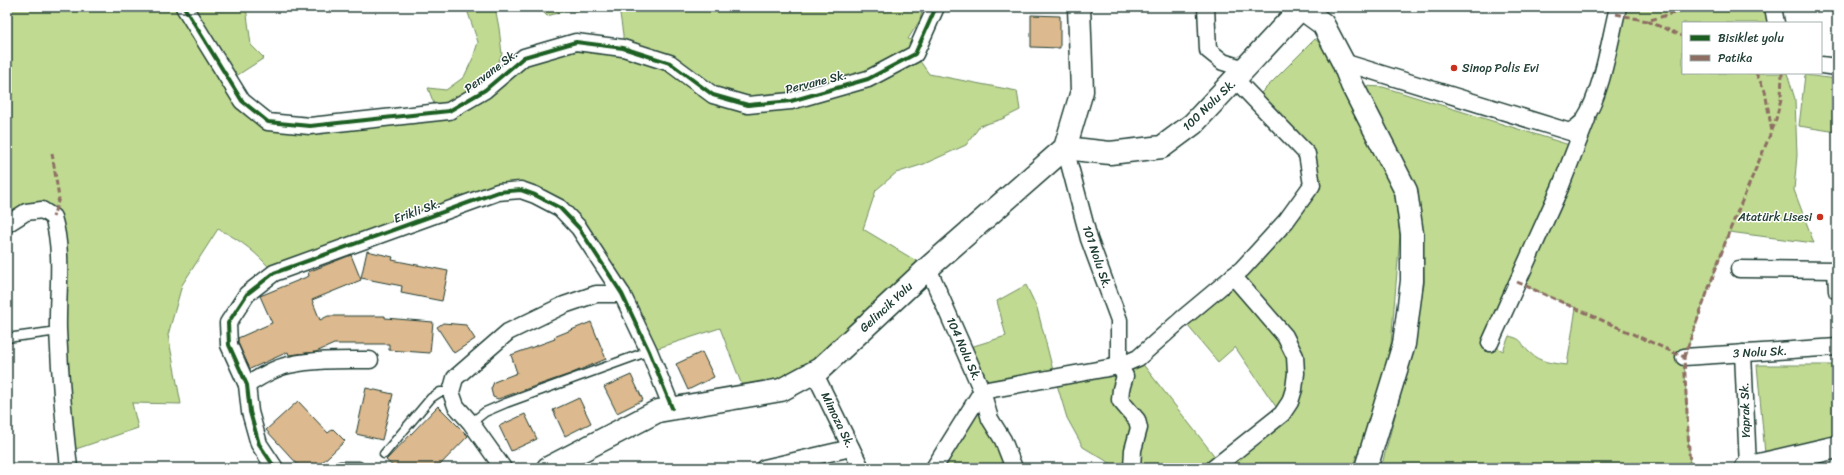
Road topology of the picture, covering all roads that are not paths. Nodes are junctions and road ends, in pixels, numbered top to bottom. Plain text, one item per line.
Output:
1 (184, 7) edge
2 (936, 7) edge
3 (1079, 7) edge
4 (1206, 7) edge
5 (1303, 7) edge
6 (1618, 7) edge
7 (1773, 7) edge
8 (1776, 22) edge
9 (1342, 62) junction
10 (1822, 65) edge
11 (1837, 67) edge
12 (1240, 74) junction
13 (1591, 109) junction
14 (1065, 148) junction
15 (7, 224) edge
16 (928, 268) junction
17 (1739, 268) dead end
18 (1836, 270) edge
19 (1234, 276) junction
20 (1837, 291) edge
21 (622, 294) junction
22 (58, 331) junction
23 (7, 338) edge
24 (1490, 343) dead end
25 (1837, 348) edge
26 (649, 351) junction
27 (1743, 352) junction
28 (1684, 357) dead end
29 (370, 360) dead end
30 (1119, 366) junction
31 (814, 372) junction
32 (247, 385) junction
33 (982, 391) junction
34 (451, 392) junction
35 (672, 408) junction
36 (471, 423) junction
37 (1837, 447) edge
38 (851, 448) junction
39 (384, 454) dead end
40 (359, 466) dead end
41 (1753, 466) edge
42 (69, 468) edge
43 (275, 468) edge
44 (335, 468) edge
45 (503, 468) edge
46 (548, 468) edge
47 (764, 468) edge
48 (861, 468) edge
49 (934, 468) edge
50 (1014, 468) edge
51 (1132, 468) edge
52 (1214, 468) edge
53 (1366, 468) edge
54 (1819, 468) edge

1 - 2 street, Pervane Sk.
3 - 14 main road
4 - 12 street
5 - 9 main road
5 - 12 main road, 100 Nolu Sk.
6 - 13 street
7 - 8 street
9 - 13 street
9 - 53 main road
10 - 11 street
12 - 14 main road, 100 Nolu Sk.
12 - 19 street
13 - 24 street
14 - 16 main road, Gelincik Yolu
14 - 30 street, 101 Nolu Sk.
15 - 22 street
16 - 31 main road, Gelincik Yolu
16 - 33 street, 104 Nolu Sk.
17 - 18 street
18 - 20 street
19 - 30 street
19 - 52 street
21 - 26 street, Erikli Sk.
21 - 32 street, Erikli Sk.
21 - 34 street
22 - 23 lane
22 - 42 street
25 - 27 street, 3 Nolu Sk.
26 - 35 street, Erikli Sk.
26 - 36 lane
27 - 28 street, 3 Nolu Sk.
27 - 41 street, Yaprak Sk.
29 - 32 street
30 - 33 street
30 - 51 street, 101 Nolu Sk.
31 - 35 main road, Gelincik Yolu
31 - 38 street, Mimoza Sk.
32 - 43 street, Erikli Sk.
33 - 49 street, 104 Nolu Sk.
33 - 50 street
34 - 36 street
34 - 39 lane
35 - 46 main road, Gelincik Yolu
36 - 45 street
37 - 41 main road
38 - 47 street
38 - 48 street, Mimoza Sk.
40 - 44 lane
41 - 54 lane

